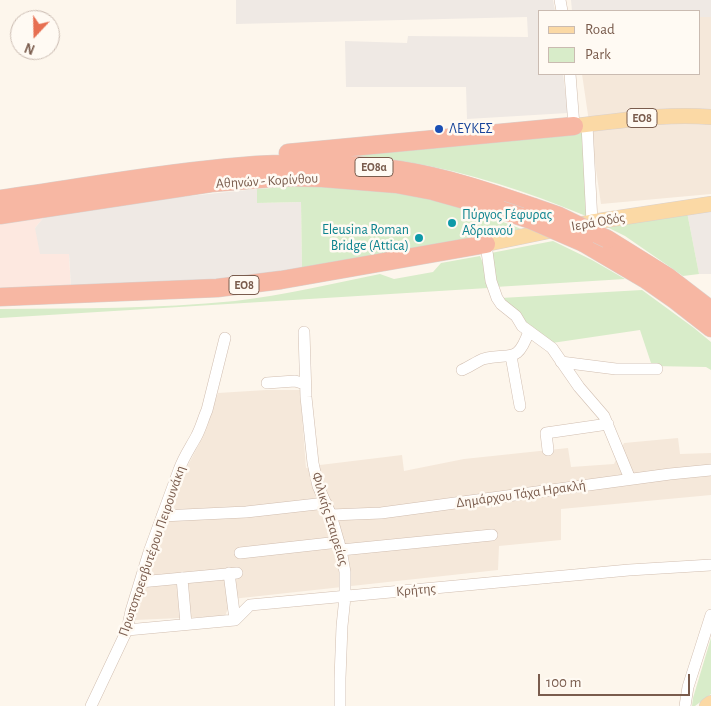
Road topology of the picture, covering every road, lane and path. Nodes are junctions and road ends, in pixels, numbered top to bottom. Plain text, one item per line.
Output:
1 (570, 75) edge
2 (711, 117) edge
3 (581, 125) junction
4 (209, 169) junction
5 (0, 199) edge
6 (711, 204) edge
7 (0, 215) edge
8 (592, 222) junction
9 (486, 244) junction
10 (0, 297) edge
11 (711, 310) edge
12 (711, 328) edge
13 (529, 331) junction
14 (304, 332) dead end
15 (225, 338) dead end
16 (511, 356) junction
17 (561, 362) junction
18 (656, 369) dead end
19 (462, 370) dead end
20 (267, 383) dead end
21 (306, 384) junction
22 (520, 406) dead end
23 (608, 424) junction
24 (548, 450) dead end
25 (711, 470) edge
26 (630, 480) junction
27 (326, 503) junction
28 (332, 515) junction
29 (162, 516) junction
30 (492, 535) dead end
31 (340, 546) junction
32 (240, 553) dead end
33 (711, 565) edge
34 (182, 578) junction
35 (140, 582) junction
36 (345, 597) junction
37 (711, 615) edge
38 (235, 620) junction
39 (186, 624) junction
40 (127, 630) junction
41 (711, 703) edge
42 (90, 706) edge
43 (340, 706) edge
44 (686, 706) edge
45 (707, 706) edge

1 - 3 street
2 - 3 main road, ΕΟ8
3 - 4 highway, ΕΟ8
3 - 8 street
4 - 5 highway, Αθηνών - Κορίνθου / ΕΟ8
4 - 11 highway, Αθηνών - Κορίνθου / ΕΟ8α, bridge
6 - 8 main road, Ιερά Οδός / ΕΟ8
7 - 12 highway, Αθηνών - Κορίνθου / ΕΟ8α, bridge
8 - 9 main road, Ιερά Οδός / ΕΟ8
9 - 10 highway, ΕΟ8
9 - 13 street
13 - 16 street
13 - 17 street
14 - 21 street, Φιλικής Εταιρείας
15 - 29 street, Πρωτοπρεσβυτέρου Πειρουνάκη
16 - 19 street
16 - 22 street
17 - 18 street
17 - 23 street
20 - 21 street
21 - 27 street, Φιλικής Εταιρείας
23 - 24 street
23 - 26 street
25 - 26 street, Δημάρχου Τάχα Ηρακλή
26 - 28 street, Δημάρχου Τάχα Ηρακλή
27 - 28 street, Φιλικής Εταιρείας
27 - 29 street
28 - 31 street, Φιλικής Εταιρείας
29 - 35 street, Πρωτοπρεσβυτέρου Πειρουνάκη
30 - 31 street
31 - 32 street
31 - 36 street, Φιλικής Εταιρείας
33 - 36 street, Κρήτης
34 - 35 street
34 - 38 street
34 - 39 street
35 - 40 street, Πρωτοπρεσβυτέρου Πειρουνάκη
36 - 38 street, Κρήτης
36 - 43 street, Φιλικής Εταιρείας
37 - 44 street
38 - 39 street
39 - 40 street
40 - 42 street, Πρωτοπρεσβυτέρου Πειρουνάκη
41 - 45 main road

